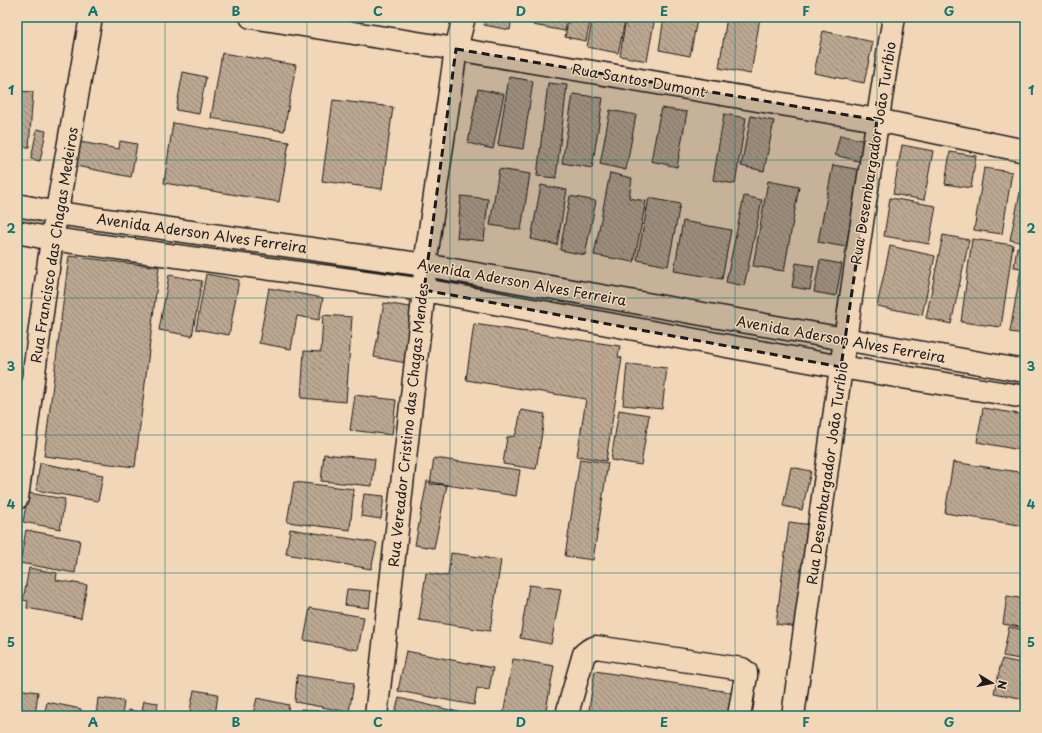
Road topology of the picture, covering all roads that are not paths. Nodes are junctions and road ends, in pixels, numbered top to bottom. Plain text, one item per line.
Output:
1 (91, 17) edge
2 (252, 17) edge
3 (464, 17) edge
4 (894, 17) edge
5 (456, 49) junction
6 (877, 120) junction
7 (1025, 151) edge
8 (17, 205) edge
9 (57, 213) junction
10 (17, 232) edge
11 (52, 239) junction
12 (425, 264) junction
13 (424, 290) junction
14 (579, 292) junction
15 (575, 318) junction
16 (845, 340) junction
17 (841, 367) junction
18 (1025, 371) edge
19 (1025, 397) edge
20 (17, 498) edge
21 (376, 716) edge
22 (569, 716) edge
23 (739, 716) edge
24 (793, 716) edge

1 - 9 street, Rua Francisco das Chagas Medeiros
2 - 5 street, Rua Santos Dumont
3 - 5 street, Rua Vereador Cristino das Chagas Mendes
4 - 6 street, Rua Desembargador João Turíbio
5 - 6 street, Rua Santos Dumont
5 - 12 street, Rua Vereador Cristino das Chagas Mendes
6 - 7 street, Rua Santos Dumont
6 - 16 street, Rua Desembargador João Turíbio
8 - 9 street, Avenida Aderson Alves Ferreira
9 - 11 street, Rua Francisco das Chagas Medeiros
9 - 12 street, Avenida Aderson Alves Ferreira
10 - 11 street, Avenida Aderson Alves Ferreira
11 - 13 street, Avenida Aderson Alves Ferreira
11 - 20 street, Rua Francisco das Chagas Medeiros
12 - 13 street, Rua Vereador Cristino das Chagas Mendes
12 - 14 street, Avenida Aderson Alves Ferreira
13 - 15 street, Avenida Aderson Alves Ferreira
13 - 21 street, Rua Vereador Cristino das Chagas Mendes
14 - 15 street
14 - 16 street, Avenida Aderson Alves Ferreira
15 - 17 street, Avenida Aderson Alves Ferreira
16 - 17 street, Rua Desembargador João Turíbio
16 - 18 street, Avenida Aderson Alves Ferreira
17 - 19 street, Avenida Aderson Alves Ferreira
17 - 24 street, Rua Desembargador João Turíbio
22 - 23 street

